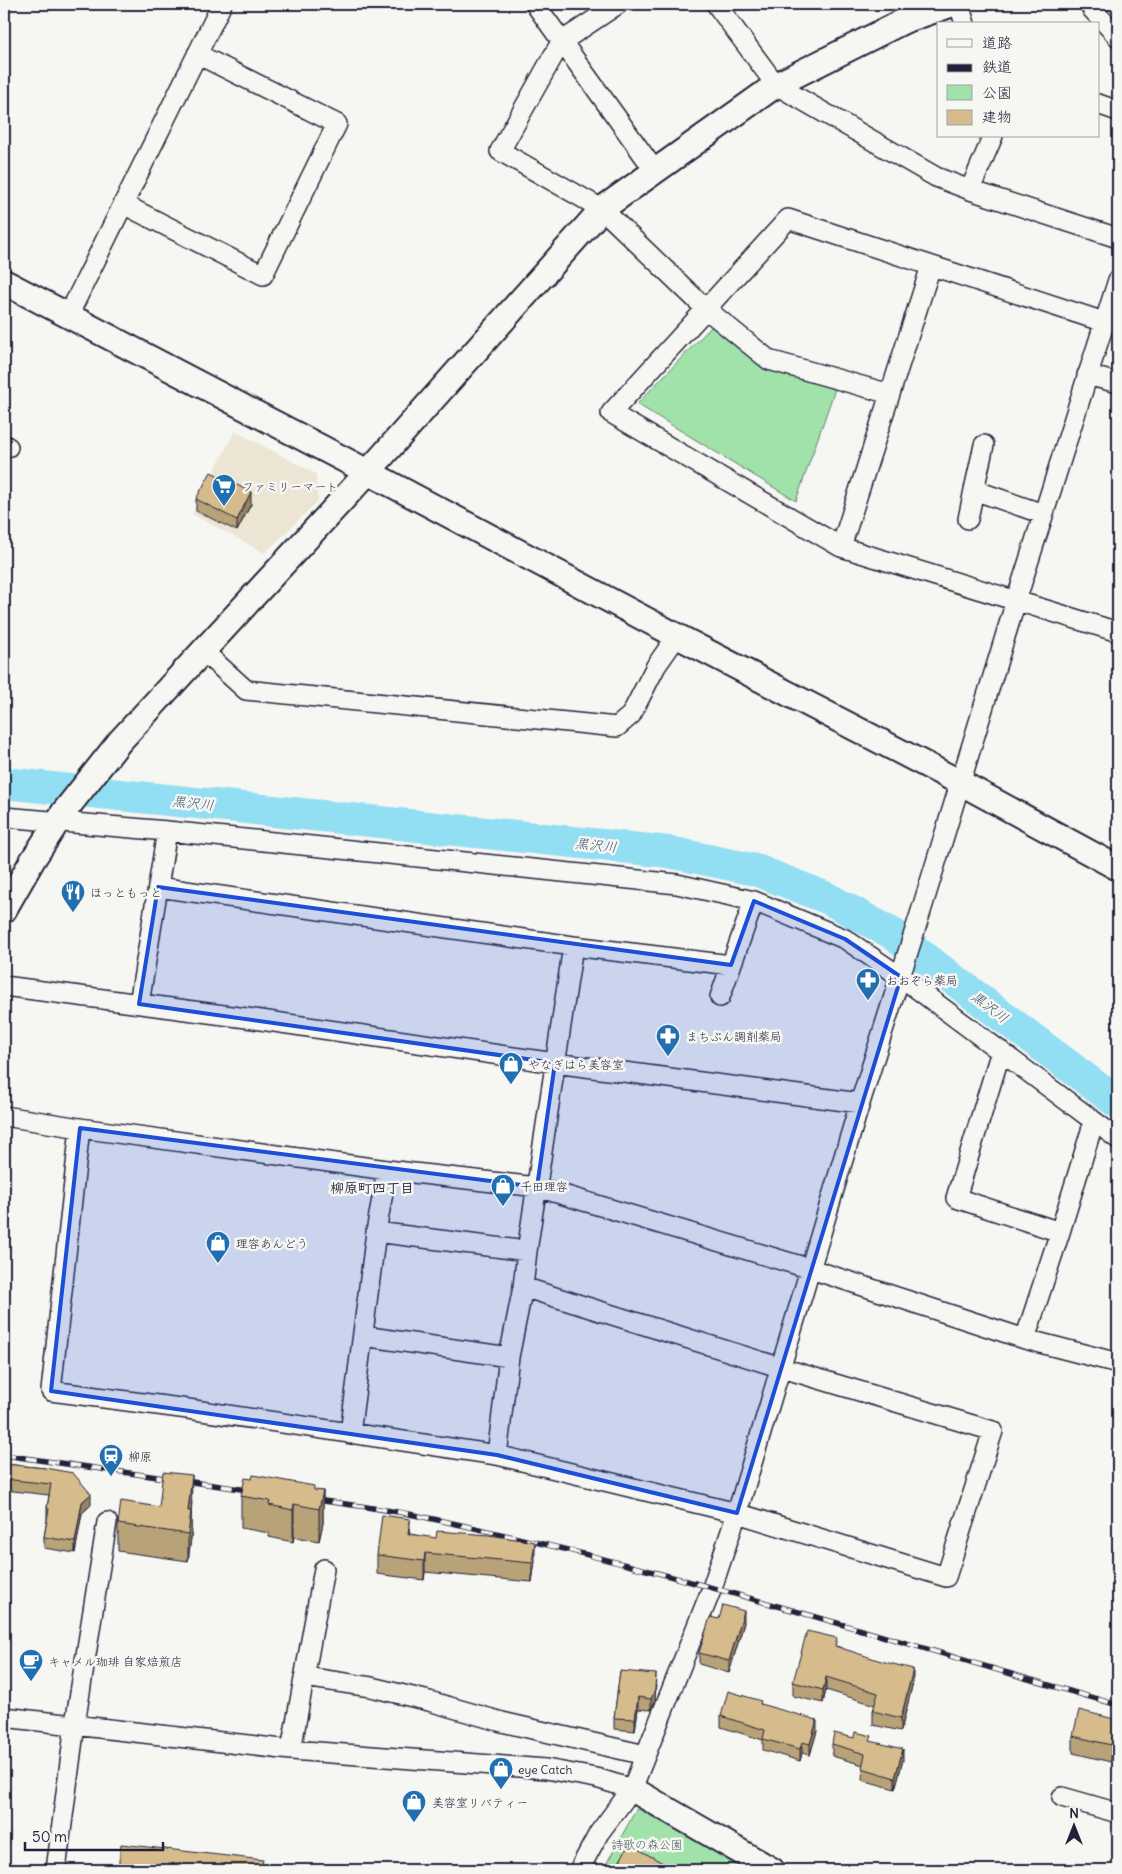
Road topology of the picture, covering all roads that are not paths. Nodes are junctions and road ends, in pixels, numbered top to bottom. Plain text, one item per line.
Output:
1 (222, 4) edge
2 (535, 4) edge
3 (618, 4) edge
4 (716, 4) edge
5 (952, 4) edge
6 (960, 4) edge
7 (1091, 6) edge
8 (965, 22) edge
9 (1118, 37) edge
10 (561, 42) junction
11 (197, 54) junction
12 (776, 85) junction
13 (1100, 105) edge
14 (1118, 111) edge
15 (992, 138) edge
16 (656, 171) junction
17 (970, 190) junction
18 (123, 204) junction
19 (602, 209) junction
20 (1118, 238) edge
21 (931, 266) junction
22 (1118, 280) edge
23 (4, 282) edge
24 (706, 309) junction
25 (68, 316) junction
26 (1104, 322) junction
27 (1087, 375) junction
28 (1118, 384) edge
29 (890, 394) junction
30 (984, 445) dead end
31 (368, 472) junction
32 (974, 490) junction
33 (1043, 514) junction
34 (968, 519) dead end
35 (842, 547) junction
36 (1016, 600) junction
37 (1118, 632) edge
38 (677, 636) junction
39 (204, 652) junction
40 (961, 783) junction
41 (4, 817) edge
42 (60, 818) junction
43 (167, 831) junction
44 (1118, 868) edge
45 (158, 887) junction
46 (754, 901) junction
47 (4, 910) edge
48 (573, 946) junction
49 (731, 965) junction
50 (902, 972) junction
51 (4, 986) edge
52 (720, 997) dead end
53 (139, 1004) junction
54 (1000, 1051) junction
55 (555, 1064) junction
56 (860, 1103) junction
57 (4, 1116) edge
58 (1094, 1121) junction
59 (80, 1128) junction
60 (1118, 1139) edge
61 (387, 1170) junction
62 (538, 1187) junction
63 (376, 1232) junction
64 (1060, 1232) junction
65 (527, 1251) junction
66 (811, 1269) junction
67 (523, 1287) junction
68 (363, 1336) junction
69 (1025, 1340) junction
70 (509, 1357) junction
71 (1118, 1363) edge
72 (782, 1368) junction
73 (350, 1434) junction
74 (497, 1455) junction
75 (738, 1513) junction
76 (107, 1522) dead end
77 (324, 1569) dead end
78 (304, 1677) junction
79 (4, 1717) edge
80 (75, 1724) junction
81 (291, 1750) junction
82 (645, 1756) junction
83 (632, 1789) junction
84 (1062, 1797) dead end
85 (1118, 1813) edge
86 (56, 1870) edge
87 (579, 1870) edge
88 (772, 1870) edge

1 - 11 street
2 - 10 street
3 - 10 street
4 - 12 street
5 - 12 street
6 - 8 street
7 - 9 street
10 - 16 street
10 - 19 street
11 - 18 street
11 - 18 street
12 - 16 street
12 - 17 street
13 - 14 street
15 - 17 street
16 - 19 street
17 - 20 street
18 - 25 street
19 - 24 street
19 - 31 street
21 - 24 street
21 - 26 street
21 - 29 street
22 - 26 street
23 - 25 street
24 - 29 street
24 - 35 street
25 - 31 street
26 - 27 street
27 - 28 street
27 - 33 street
29 - 35 street
30 - 32 street
31 - 38 street
31 - 39 street
32 - 33 street
32 - 34 street
33 - 36 street
35 - 36 street
36 - 37 street
36 - 40 street
38 - 39 street
38 - 40 street
39 - 42 street
40 - 44 street
40 - 50 street
41 - 42 street
42 - 43 street
42 - 47 street
43 - 45 street
43 - 46 street
45 - 48 street
45 - 53 street
46 - 49 street
46 - 50 street
48 - 49 street
48 - 55 street
49 - 52 street
50 - 54 street
50 - 56 street
51 - 53 street
53 - 55 street
54 - 58 street
54 - 64 street
55 - 56 street
55 - 62 street
56 - 66 street
57 - 59 street
58 - 60 street
58 - 64 street
59 - 61 street
59 - 73 street
61 - 62 street
61 - 63 street
62 - 65 street
62 - 66 street
63 - 65 street
63 - 68 street
64 - 69 street
65 - 67 street
66 - 69 street
66 - 72 street
67 - 70 street
67 - 72 street
68 - 70 street
68 - 73 street
69 - 71 street
70 - 74 street
72 - 75 street
72 - 75 street
73 - 74 street
74 - 75 street
75 - 82 street
76 - 80 street
77 - 78 street
78 - 81 street
78 - 82 street
79 - 80 street
80 - 81 street
80 - 86 street
81 - 83 street
82 - 83 street
83 - 87 street
83 - 88 street
84 - 85 street

